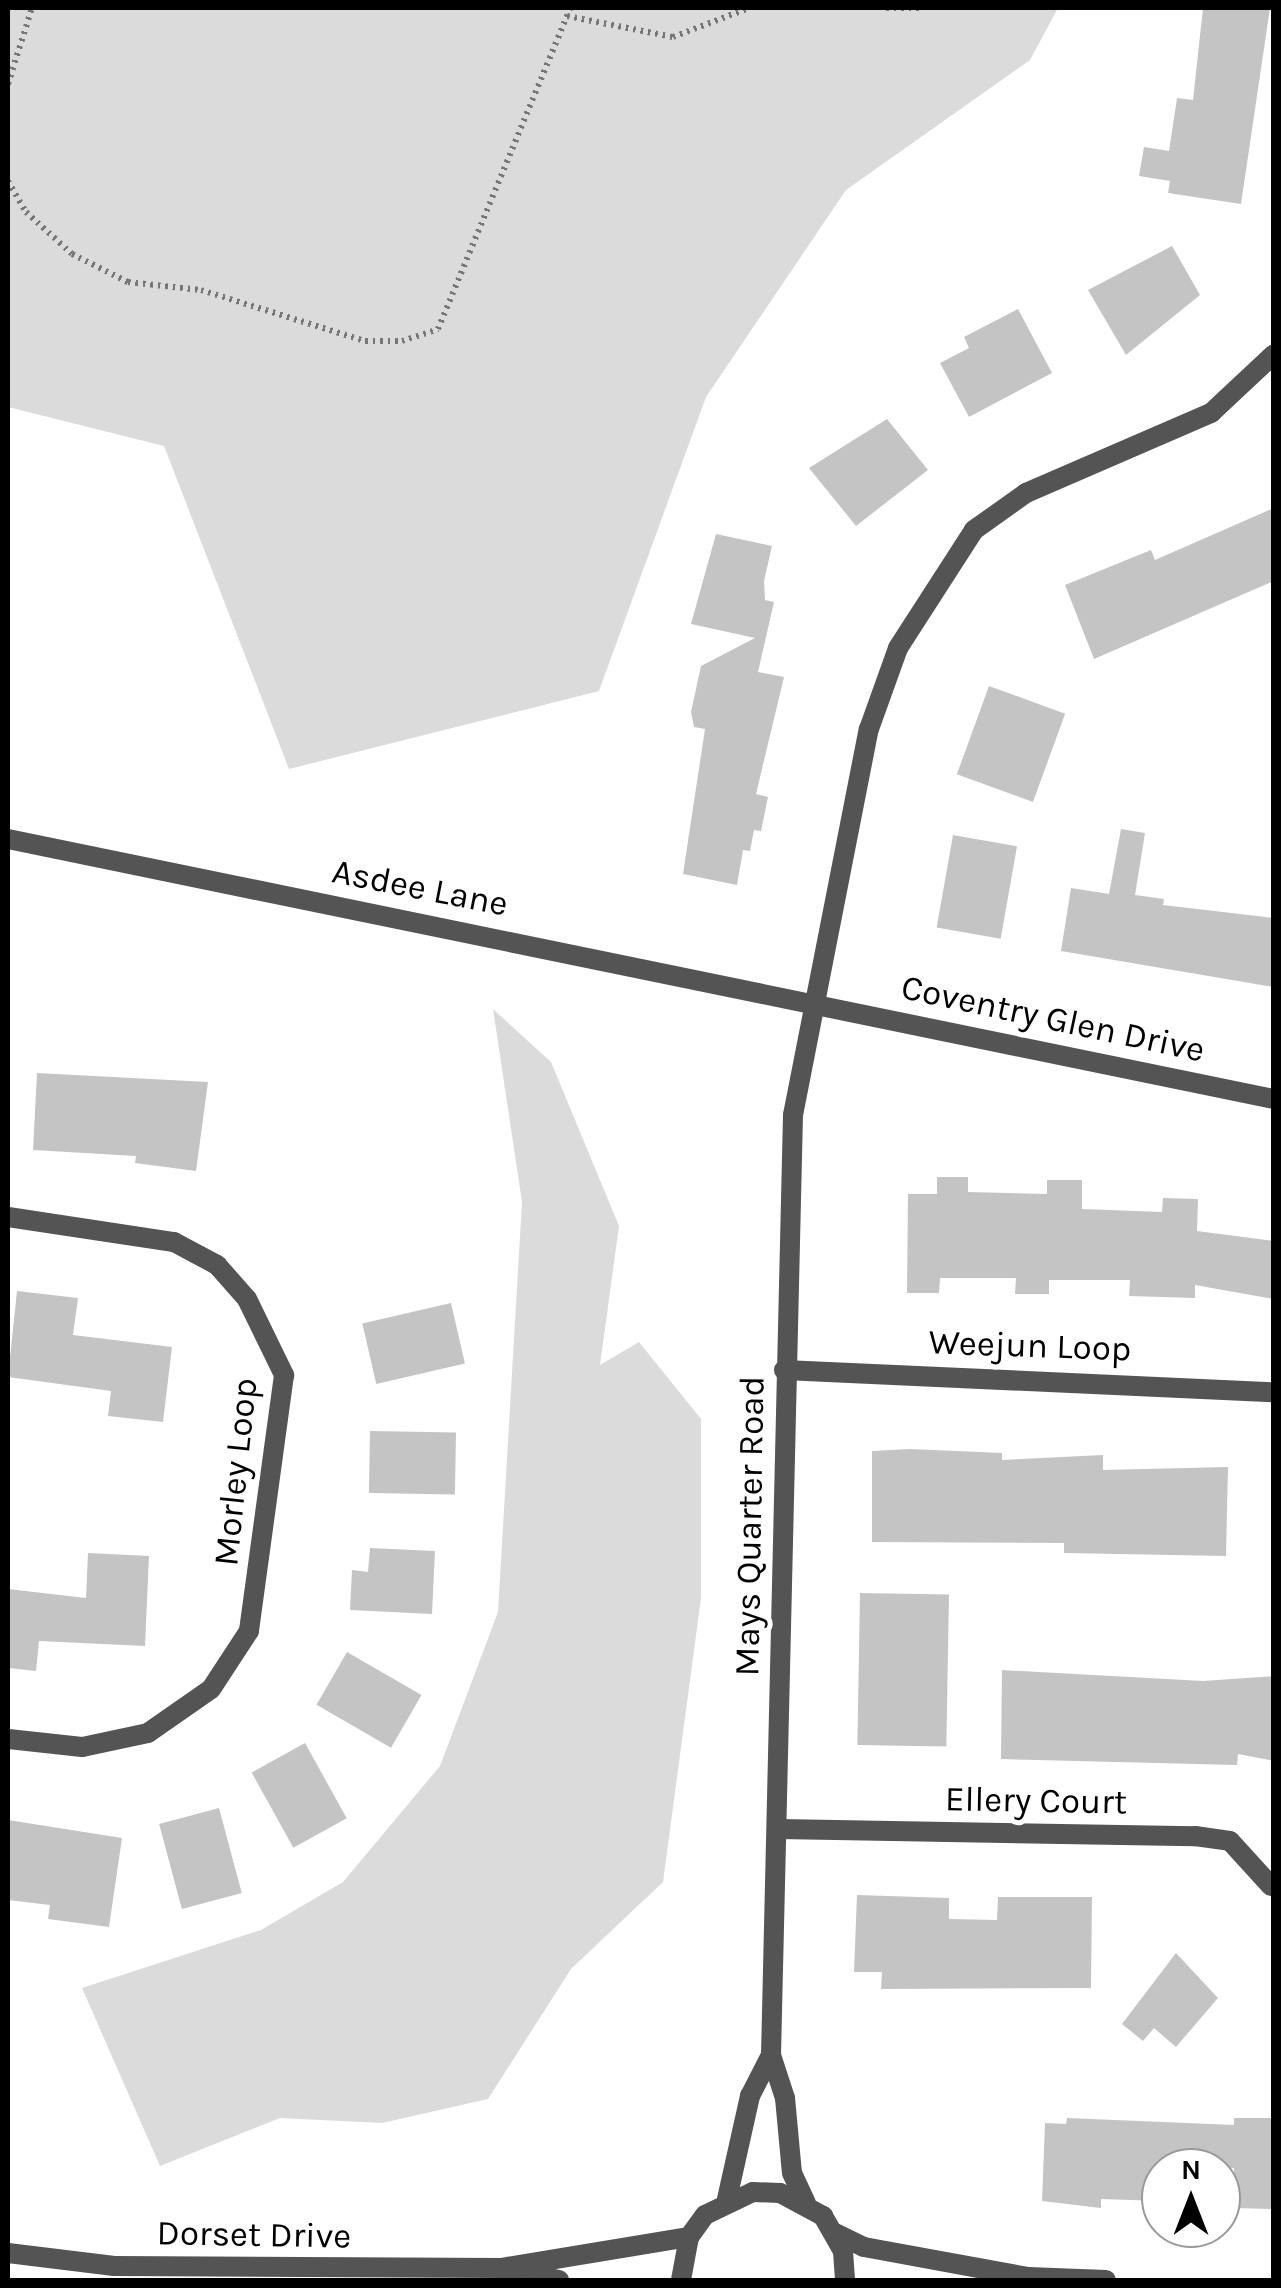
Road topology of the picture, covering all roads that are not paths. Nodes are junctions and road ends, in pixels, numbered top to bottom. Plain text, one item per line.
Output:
1 (1274, 354) edge
2 (8, 839) edge
3 (820, 1001) junction
4 (1274, 1099) edge
5 (8, 1216) edge
6 (784, 1370) junction
7 (1274, 1392) edge
8 (8, 1739) edge
9 (779, 1829) junction
10 (1271, 1886) edge
11 (771, 2055) junction
12 (727, 2199) junction
13 (806, 2202) junction
14 (836, 2233) junction
15 (689, 2237) junction
16 (8, 2253) edge
17 (501, 2268) junction
18 (113, 2273) edge
19 (1021, 2279) edge
20 (559, 2280) edge
21 (681, 2280) edge
22 (846, 2280) edge
23 (1106, 2280) edge

1 - 3 street, Mays Quarter Road
2 - 3 street, Asdee Lane
3 - 4 street, Coventry Glen Drive
3 - 6 street, Mays Quarter Road
5 - 8 street, Morley Loop
6 - 7 street, Weejun Loop
6 - 9 street, Mays Quarter Road
9 - 10 street, Ellery Court
9 - 11 street, Mays Quarter Road
11 - 12 street, Mays Quarter Road
11 - 13 street, Mays Quarter Road
12 - 13 street
12 - 15 street
13 - 14 street, Mays Quarter Road
14 - 19 street
14 - 22 street
15 - 17 street, Dorset Drive
15 - 21 street
16 - 18 street, Dorset Drive
17 - 18 street, Dorset Drive
17 - 20 street, Dorset Drive
19 - 23 street

